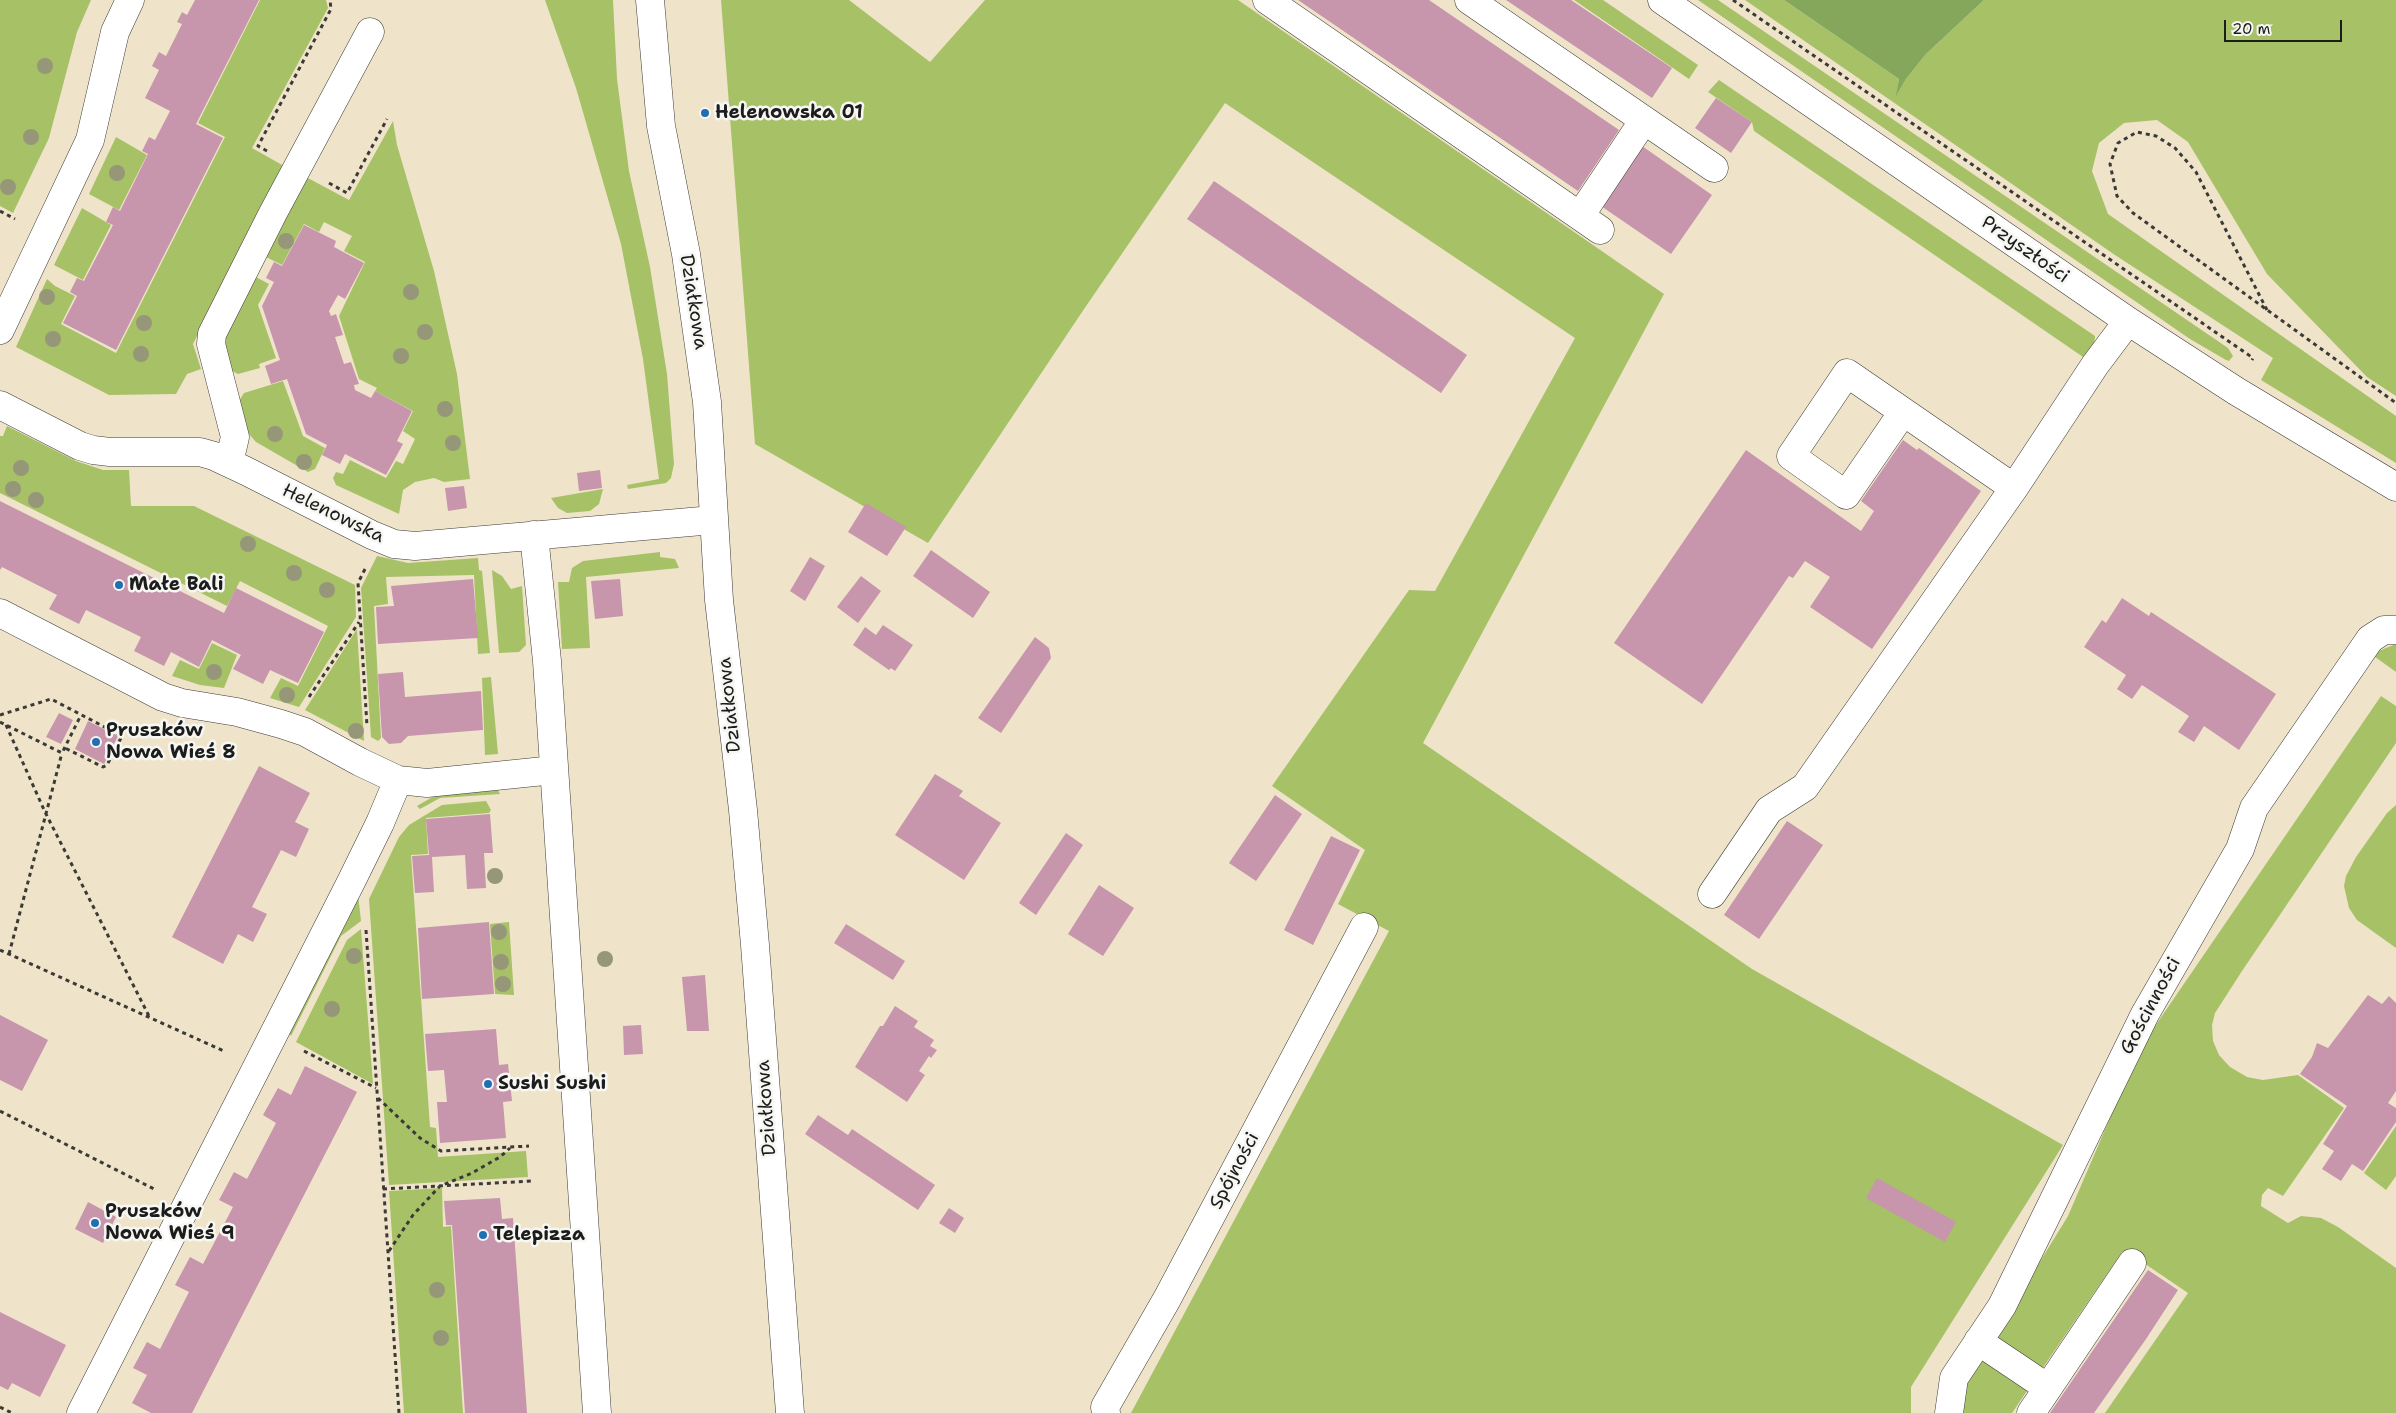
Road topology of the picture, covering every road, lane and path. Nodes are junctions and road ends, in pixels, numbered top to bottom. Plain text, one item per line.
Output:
1 (130, 0) edge
2 (330, 0) edge
3 (650, 0) edge
4 (1267, 0) edge
5 (1469, 0) edge
6 (1662, 0) edge
7 (1733, 0) edge
8 (370, 32) dead end
9 (387, 119) dead end
10 (1644, 120) junction
11 (273, 154) dead end
12 (1714, 168) dead end
13 (324, 181) dead end
14 (2267, 310) junction
15 (2128, 321) junction
16 (0, 330) edge
17 (2250, 365) dead end
18 (2396, 403) edge
19 (0, 405) edge
20 (1904, 412) dead end
21 (229, 463) junction
22 (2396, 487) edge
23 (2014, 488) junction
24 (713, 520) junction
25 (534, 535) junction
26 (358, 584) dead end
27 (0, 613) edge
28 (360, 621) junction
29 (2396, 630) edge
30 (304, 704) dead end
31 (0, 715) edge
32 (81, 715) junction
33 (0, 722) edge
34 (6, 725) junction
35 (367, 729) dead end
36 (65, 748) junction
37 (62, 753) junction
38 (554, 770) junction
39 (398, 780) junction
40 (45, 812) junction
41 (1712, 894) dead end
42 (366, 923) dead end
43 (1364, 927) dead end
44 (0, 950) edge
45 (8, 954) junction
46 (149, 1016) junction
47 (299, 1048) dead end
48 (256, 1067) junction
49 (377, 1089) junction
50 (378, 1098) junction
51 (0, 1111) edge
52 (529, 1146) dead end
53 (510, 1147) junction
54 (532, 1181) dead end
55 (440, 1186) junction
56 (384, 1189) junction
57 (185, 1205) junction
58 (388, 1252) junction
59 (2132, 1263) dead end
60 (1978, 1341) junction
61 (2048, 1388) junction
62 (0, 1407) edge
63 (12, 1413) edge
64 (81, 1413) edge
65 (399, 1413) edge
66 (597, 1413) edge
67 (790, 1413) edge
68 (1106, 1413) edge
69 (1949, 1413) edge
70 (2031, 1413) edge

1 - 16 street
2 - 11 path
3 - 24 street, Działkowa
4 - 10 street
5 - 10 street
6 - 15 street, Przyszłości
7 - 17 path
8 - 21 street
9 - 13 path
10 - 12 street
14 - 14 path
14 - 18 path
15 - 22 street, Przyszłości
15 - 23 street
19 - 21 street, Helenowska
20 - 23 street
21 - 25 street, Helenowska
23 - 41 street
24 - 25 street, Helenowska
24 - 67 street, Działkowa
25 - 38 street
26 - 28 path
27 - 39 street
28 - 30 path
28 - 35 path
29 - 60 street, Gościnności
31 - 32 path
32 - 36 path
32 - 36 path
33 - 34 path
34 - 37 path
34 - 40 path
36 - 37 path
37 - 40 path
38 - 39 street
38 - 66 street
39 - 48 street
40 - 45 path
40 - 46 path
42 - 49 path
43 - 68 street, Spójności
44 - 45 path
45 - 46 path
46 - 48 path
47 - 49 path
48 - 57 street
49 - 50 path
50 - 53 path
50 - 56 path
51 - 57 path
52 - 53 path
53 - 55 path
54 - 55 path
55 - 56 path
55 - 58 path
56 - 58 path
57 - 64 street
58 - 65 path
59 - 61 street
60 - 61 street
60 - 69 street, Gościnności
61 - 70 street
62 - 63 path

